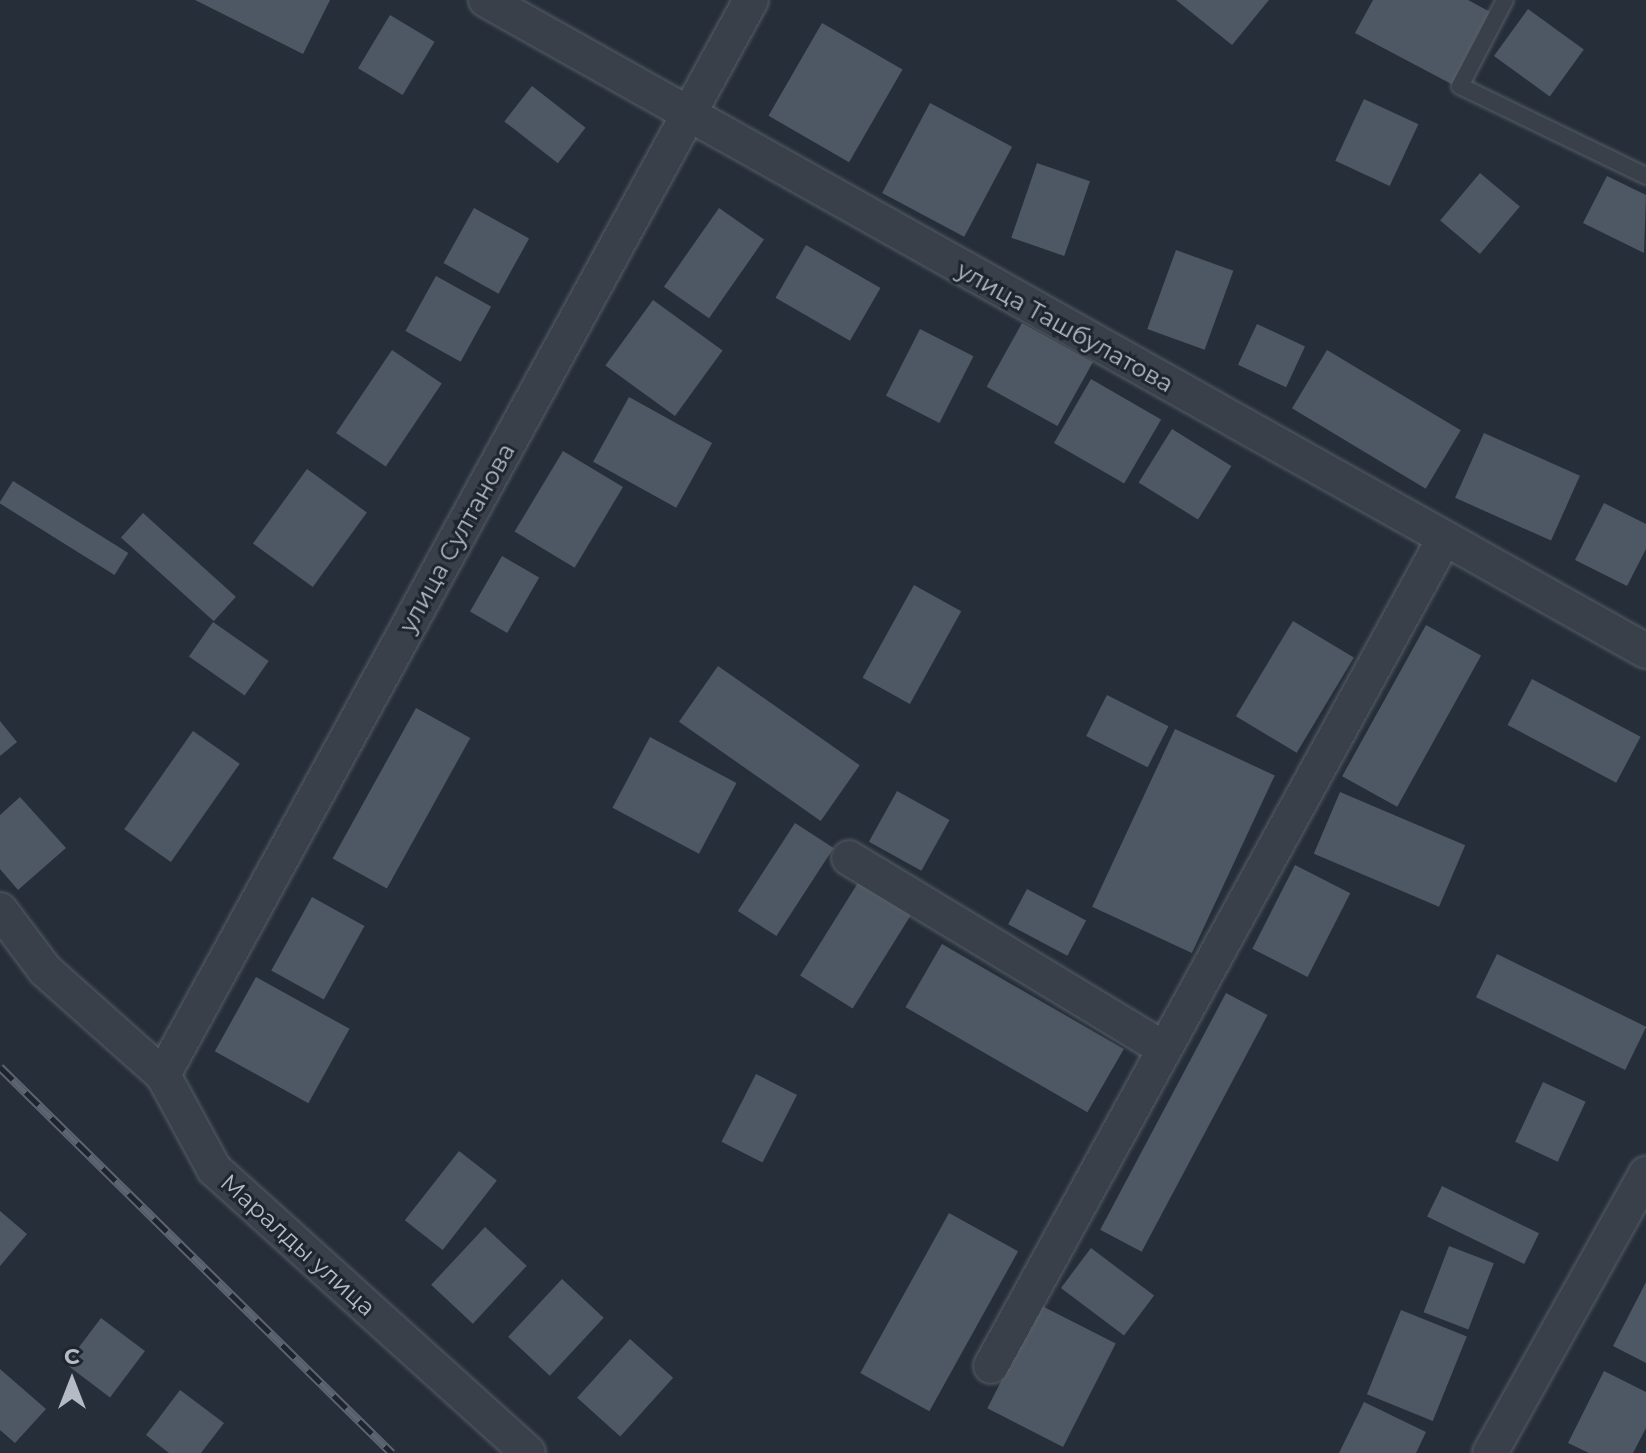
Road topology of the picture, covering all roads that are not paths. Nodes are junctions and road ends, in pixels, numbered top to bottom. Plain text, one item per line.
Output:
1 (486, 0) edge
2 (751, 0) edge
3 (1505, 0) edge
4 (688, 118) junction
5 (1646, 176) edge
6 (1444, 539) junction
7 (1646, 651) edge
8 (849, 858) dead end
9 (0, 910) edge
10 (1164, 1049) junction
11 (163, 1075) junction
12 (1646, 1174) edge
13 (991, 1366) dead end
14 (528, 1453) edge
15 (1490, 1453) edge

1 - 4 street, улица Ташбулатова
2 - 4 street, улица Султанова
3 - 5 lane
4 - 6 street, улица Ташбулатова
4 - 11 street, улица Султанова
6 - 7 street, улица Ташбулатова
6 - 10 street
8 - 10 street
9 - 11 street, Маралды улица
10 - 13 street
11 - 14 street, Маралды улица
12 - 15 street

